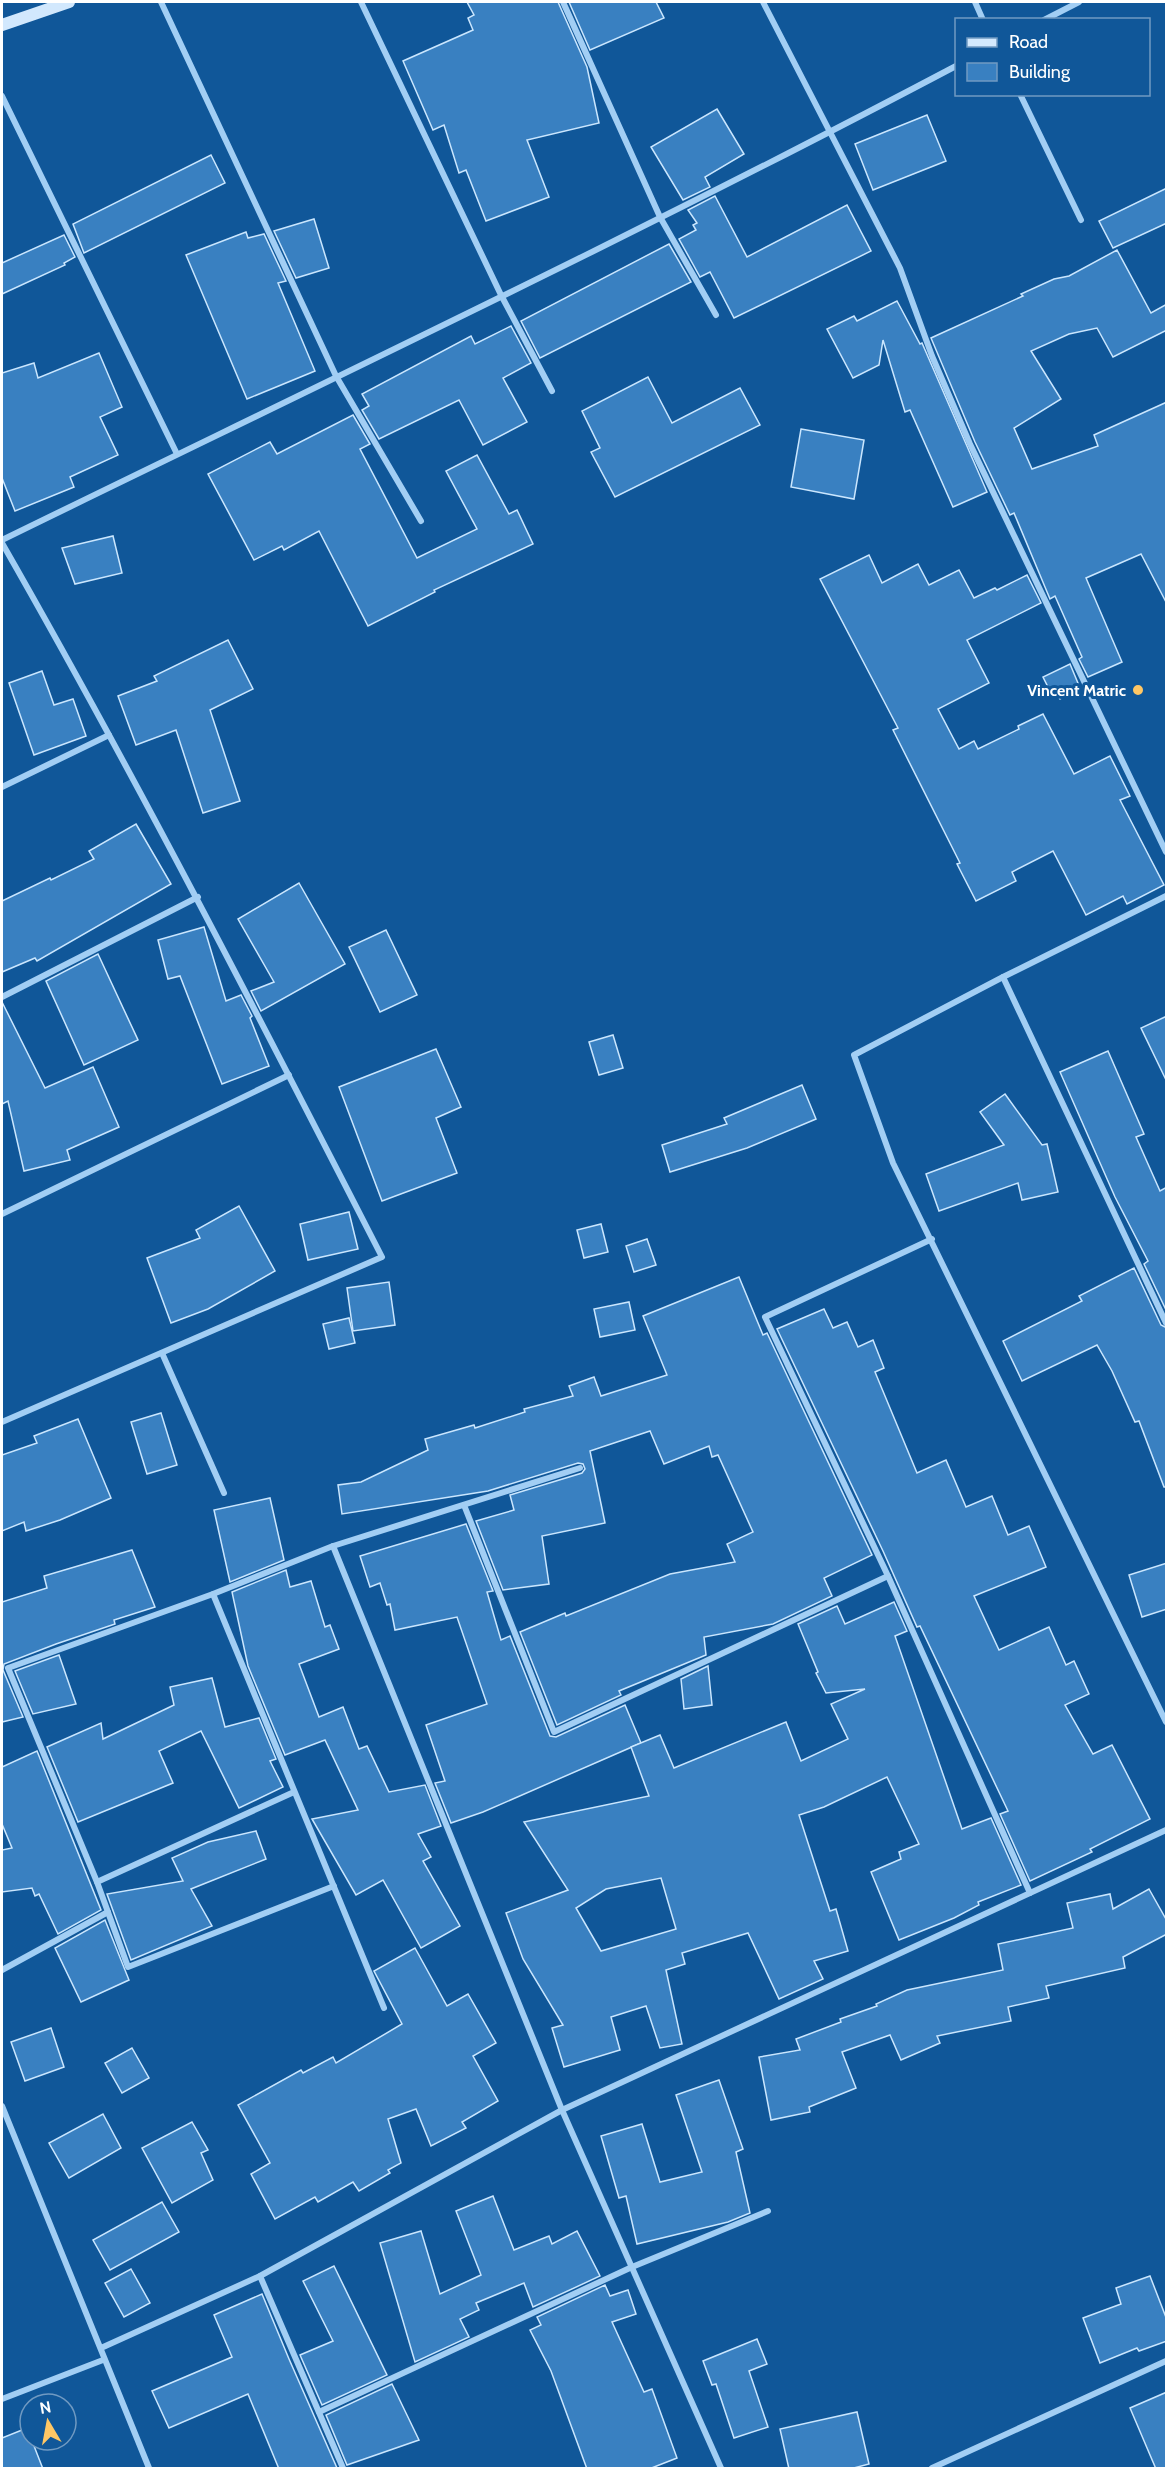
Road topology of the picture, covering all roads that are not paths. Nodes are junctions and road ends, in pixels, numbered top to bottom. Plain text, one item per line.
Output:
1 (69, 2) edge
2 (162, 2) edge
3 (361, 2) edge
4 (563, 2) edge
5 (763, 2) edge
6 (975, 2) edge
7 (1079, 2) edge
8 (982, 18) edge
9 (1048, 18) edge
10 (2, 25) edge
11 (955, 67) edge
12 (2, 96) edge
13 (1021, 96) edge
14 (830, 132) junction
15 (660, 217) junction
16 (1081, 220) dead end
17 (501, 295) junction
18 (716, 315) dead end
19 (336, 376) junction
20 (552, 391) dead end
21 (177, 454) junction
22 (421, 521) dead end
23 (2, 542) edge
24 (109, 735) junction
25 (2, 787) edge
26 (1167, 852) edge
27 (1167, 896) edge
28 (198, 897) junction
29 (1003, 977) junction
30 (2, 997) edge
31 (289, 1075) junction
32 (2, 1214) edge
33 (932, 1239) junction
34 (1167, 1323) edge
35 (162, 1353) junction
36 (2, 1422) edge
37 (580, 1468) dead end
38 (224, 1493) dead end
39 (464, 1505) junction
40 (333, 1546) junction
41 (888, 1576) junction
42 (213, 1594) junction
43 (1167, 1722) edge
44 (294, 1792) junction
45 (1167, 1830) edge
46 (97, 1882) junction
47 (334, 1886) junction
48 (1030, 1893) junction
49 (108, 1912) junction
50 (2, 1970) edge
51 (384, 2008) dead end
52 (2, 2106) edge
53 (562, 2110) junction
54 (768, 2211) dead end
55 (632, 2267) junction
56 (260, 2276) junction
57 (101, 2348) junction
58 (103, 2360) junction
59 (1167, 2361) edge
60 (2, 2399) edge
61 (319, 2412) junction
62 (149, 2469) edge
63 (343, 2469) edge
64 (721, 2469) edge
65 (932, 2469) edge

1 - 10 street
2 - 19 street
3 - 17 street
4 - 15 street
5 - 14 street
6 - 8 street
7 - 9 street
11 - 14 street
12 - 21 street
13 - 16 street
14 - 15 street
14 - 26 street
15 - 17 street
15 - 18 street
17 - 19 street
17 - 20 street
19 - 21 street
19 - 22 street
21 - 23 street
23 - 24 street
24 - 25 street
24 - 28 street
27 - 29 street
28 - 30 street
28 - 31 street
29 - 33 street
29 - 34 street
31 - 32 street
31 - 35 street
33 - 41 street
33 - 43 street
35 - 36 street
35 - 38 street
37 - 39 street
39 - 40 street
39 - 41 street
40 - 42 street
40 - 53 street
41 - 48 street
42 - 44 street
42 - 46 street
44 - 46 street
44 - 47 street
45 - 48 street
46 - 49 street
47 - 49 street
47 - 51 street
48 - 53 street
49 - 50 street
52 - 57 street
53 - 55 street
53 - 56 street
54 - 55 street
55 - 61 street
55 - 64 street
56 - 57 street
56 - 61 street
57 - 58 street
58 - 60 street
58 - 62 street
59 - 65 street
61 - 63 street

